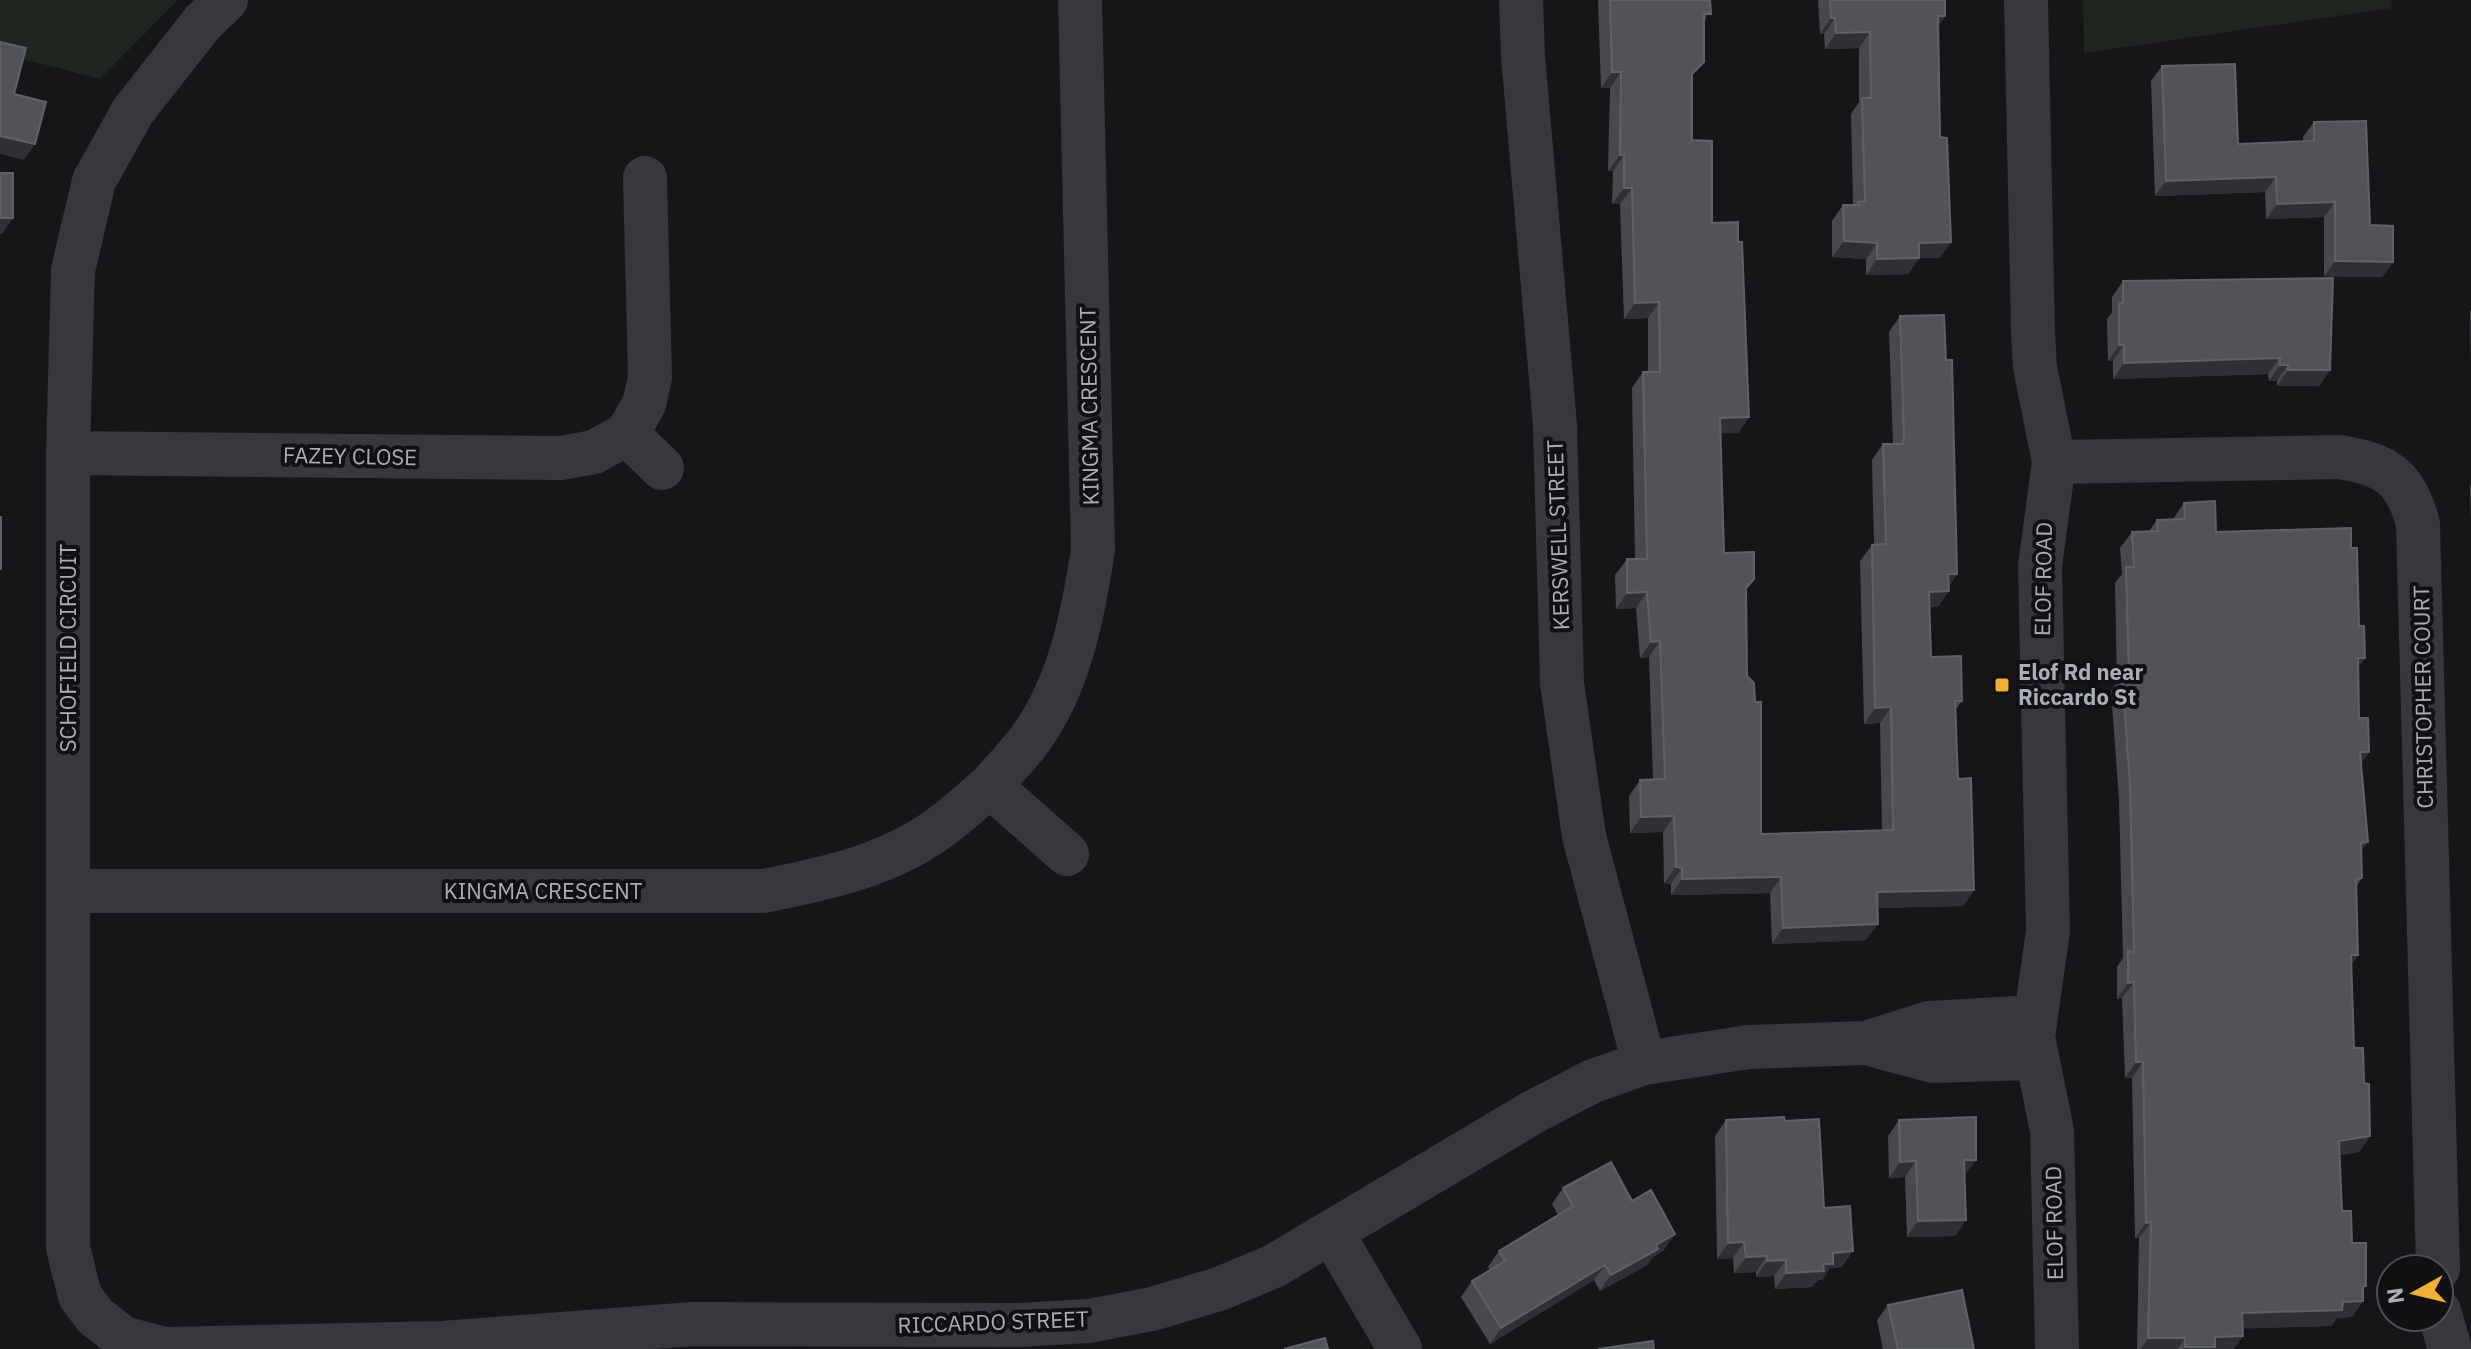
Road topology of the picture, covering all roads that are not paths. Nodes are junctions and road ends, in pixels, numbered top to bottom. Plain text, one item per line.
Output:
1 (226, 0) edge
2 (1080, 0) edge
3 (1521, 0) edge
4 (2026, 0) edge
5 (645, 178) dead end
6 (627, 434) junction
7 (68, 453) junction
8 (2054, 462) junction
9 (662, 468) dead end
10 (990, 786) junction
11 (1067, 854) dead end
12 (69, 891) junction
13 (2035, 1038) junction
14 (1644, 1063) junction
15 (1332, 1233) junction
16 (2438, 1253) edge
17 (111, 1330) joint
18 (1400, 1349) edge
19 (2057, 1349) edge

1 - 7 street, SCHOFIELD CIRCUIT
2 - 10 street, KINGMA CRESCENT
3 - 14 street, KERSWELL STREET
4 - 8 street, ELOF ROAD
5 - 6 street
6 - 7 street, FAZEY CLOSE
6 - 9 street
7 - 12 street, SCHOFIELD CIRCUIT
8 - 13 street, ELOF ROAD
8 - 16 street, CHRISTOPHER COURT
10 - 11 street
10 - 12 street, KINGMA CRESCENT
12 - 17 street, SCHOFIELD CIRCUIT
13 - 14 street, RICCARDO STREET
13 - 19 street, ELOF ROAD
14 - 15 street, RICCARDO STREET
15 - 17 street, RICCARDO STREET
15 - 18 street

